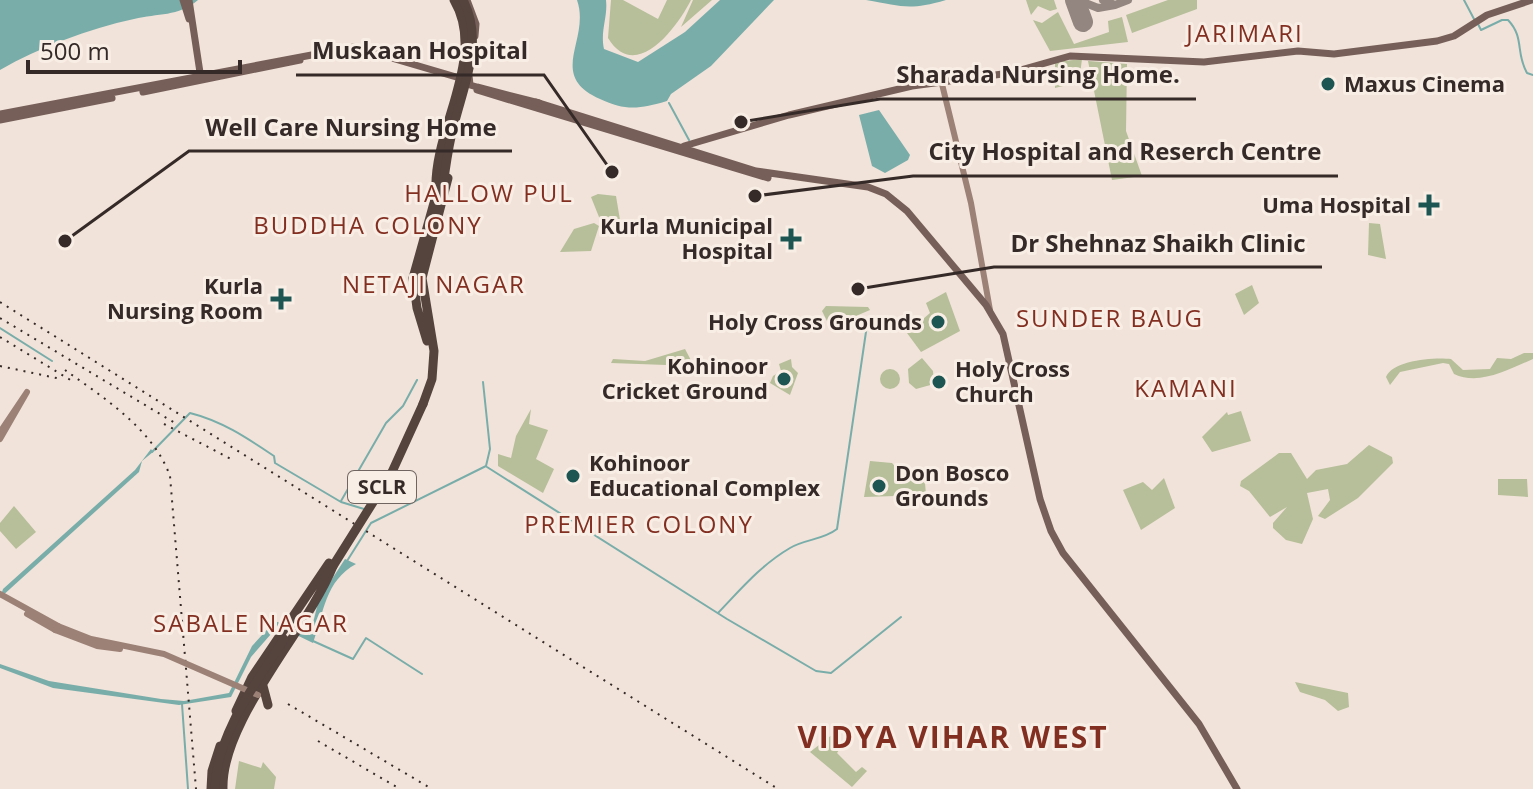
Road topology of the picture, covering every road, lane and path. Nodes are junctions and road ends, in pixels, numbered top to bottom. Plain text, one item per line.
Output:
1 (183, 0) edge
2 (189, 0) edge
3 (462, 0) edge
4 (1532, 1) edge
5 (189, 16) junction
6 (478, 25) junction
7 (465, 27) junction
8 (476, 41) junction
9 (201, 78) junction
10 (460, 80) junction
11 (941, 80) junction
12 (539, 103) junction
13 (0, 117) edge
14 (448, 118) junction
15 (458, 121) junction
16 (681, 150) junction
17 (441, 185) junction
18 (439, 197) junction
19 (989, 312) junction
20 (421, 404) junction
21 (0, 432) edge
22 (0, 439) edge
23 (331, 565) junction
24 (1, 597) edge
25 (252, 677) junction
26 (232, 682) junction
27 (244, 689) junction
28 (259, 693) junction
29 (239, 703) junction
30 (247, 716) junction
31 (217, 789) edge
32 (1235, 789) edge

1 - 5 main road
2 - 5 main road
3 - 6 highway
3 - 7 highway
3 - 8 highway, SCLR, bridge
3 - 17 highway, SCLR, bridge
4 - 11 main road
5 - 9 main road
6 - 7 highway
6 - 8 highway
7 - 10 highway
8 - 12 main road, bridge
8 - 17 highway, SCLR, bridge
9 - 10 main road
9 - 13 main road
10 - 12 main road
10 - 14 highway
10 - 15 highway
10 - 16 main road
11 - 16 main road
11 - 19 main road
12 - 16 main road
14 - 15 highway
14 - 18 highway
15 - 18 highway
16 - 19 main road
17 - 18 highway, SCLR
18 - 20 highway, SCLR
18 - 20 highway, SCLR
19 - 32 main road
20 - 23 highway, SCLR, bridge
21 - 22 main road
23 - 25 highway, bridge
23 - 28 highway
23 - 31 highway, SCLR, bridge
24 - 26 main road, bridge
25 - 26 highway
25 - 27 highway
26 - 27 main road, bridge
26 - 29 highway, bridge
27 - 28 main road, bridge
27 - 29 highway, bridge
28 - 30 highway
28 - 30 highway
29 - 31 highway, bridge
30 - 31 highway

